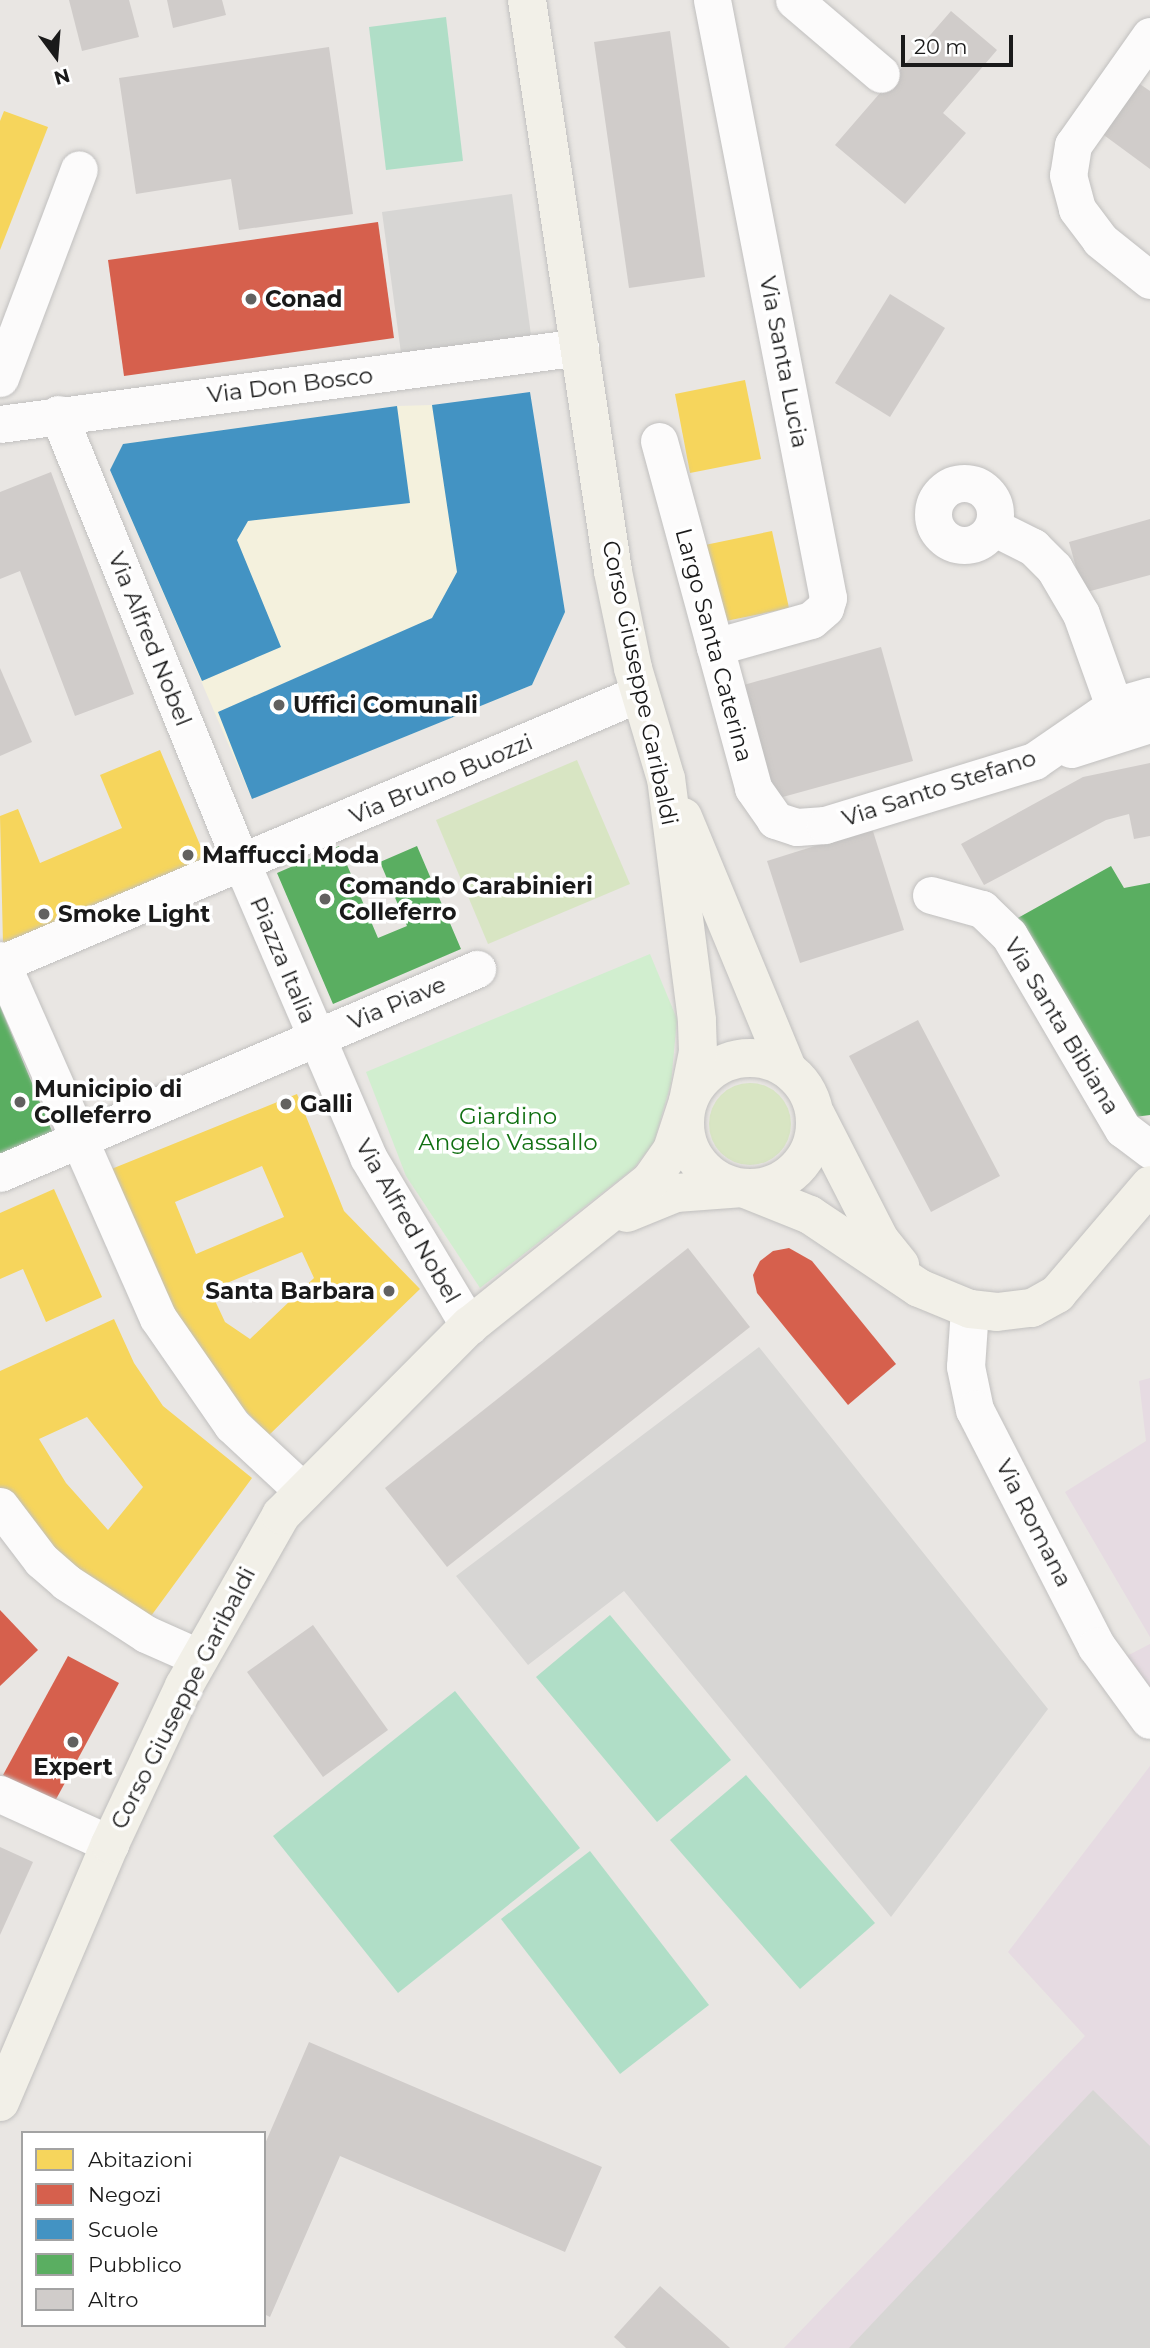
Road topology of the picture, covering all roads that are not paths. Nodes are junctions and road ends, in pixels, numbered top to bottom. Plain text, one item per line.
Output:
1 (527, 0) edge
2 (712, 0) edge
3 (794, 0) edge
4 (1150, 36) edge
5 (881, 74) dead end
6 (79, 169) dead end
7 (1150, 281) edge
8 (580, 347) junction
9 (0, 378) edge
10 (58, 414) junction
11 (0, 424) edge
12 (659, 441) dead end
13 (993, 527) dead end
14 (715, 647) junction
15 (640, 693) junction
16 (1150, 696) edge
17 (1114, 706) junction
18 (1150, 724) edge
19 (1034, 761) junction
20 (666, 779) junction
21 (797, 827) joint
22 (242, 864) junction
23 (931, 895) dead end
24 (1, 962) edge
25 (477, 969) dead end
26 (316, 1037) junction
27 (787, 1068) junction
28 (688, 1101) junction
29 (816, 1115) junction
30 (79, 1138) junction
31 (1150, 1149) edge
32 (0, 1173) edge
33 (1150, 1185) edge
34 (743, 1188) junction
35 (576, 1240) junction
36 (919, 1288) junction
37 (970, 1309) junction
38 (469, 1326) junction
39 (302, 1490) junction
40 (0, 1506) edge
41 (198, 1657) junction
42 (1150, 1720) edge
43 (0, 1794) edge
44 (110, 1844) junction
45 (0, 2102) edge

1 - 8 main road, Corso Giuseppe Garibaldi
2 - 14 street, Via Santa Lucia
3 - 5 street
4 - 7 street
6 - 9 street
8 - 10 street, Via Don Bosco
8 - 15 main road, Corso Giuseppe Garibaldi
10 - 11 street, Via Don Bosco
10 - 22 street, Via Alfred Nobel
12 - 14 street, Largo Santa Caterina
13 - 17 street
14 - 21 street, Largo Santa Caterina
15 - 20 main road, Corso Giuseppe Garibaldi
15 - 22 street, Via Bruno Buozzi
16 - 17 street, Via Santo Stefano
17 - 19 street, Via Santo Stefano
18 - 19 street
19 - 21 street, Via Santo Stefano
20 - 27 main road
20 - 28 main road, Corso Giuseppe Garibaldi
22 - 24 street
22 - 26 street, Piazza Italia
23 - 31 street, Via Santa Bibiana
24 - 30 street
25 - 26 street, Via Piave
26 - 30 street, Piazza Italia
26 - 38 street, Via Alfred Nobel
27 - 28 main road
27 - 29 main road
28 - 34 main road
28 - 35 main road, Corso Giuseppe Garibaldi
29 - 34 main road
29 - 36 main road
30 - 32 street
30 - 39 street
33 - 37 main road
34 - 35 main road, Corso Giuseppe Garibaldi
34 - 36 main road
35 - 38 main road, Corso Giuseppe Garibaldi
36 - 37 main road
37 - 42 street, Via Romana
38 - 39 main road, Corso Giuseppe Garibaldi
39 - 41 main road, Corso Giuseppe Garibaldi
40 - 41 street
41 - 44 main road, Corso Giuseppe Garibaldi
43 - 44 street
44 - 45 main road, Corso Giuseppe Garibaldi

